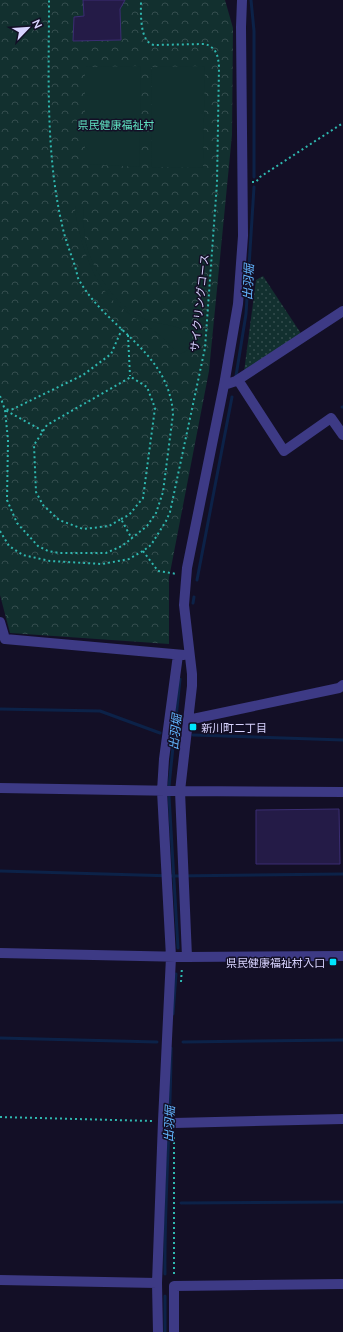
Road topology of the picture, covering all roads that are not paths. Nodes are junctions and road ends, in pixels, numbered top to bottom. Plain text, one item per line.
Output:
1 (241, 1) edge
2 (343, 311) edge
3 (238, 380) junction
4 (224, 385) junction
5 (343, 435) edge
6 (0, 622) edge
7 (2, 640) edge
8 (178, 655) junction
9 (189, 656) junction
10 (342, 690) edge
11 (188, 720) junction
12 (0, 788) edge
13 (162, 791) junction
14 (180, 791) junction
15 (343, 792) edge
16 (0, 953) edge
17 (343, 956) edge
18 (171, 957) junction
19 (187, 958) junction
20 (343, 1119) edge
21 (174, 1123) dead end
22 (0, 1280) edge
23 (157, 1284) junction
24 (343, 1284) edge
25 (158, 1332) edge
26 (174, 1332) edge

1 - 4 street
2 - 3 street
3 - 4 street
3 - 5 street
4 - 9 street
6 - 7 street
7 - 8 street
8 - 9 street
8 - 13 street
9 - 11 street
10 - 11 street
11 - 14 street
12 - 13 street
13 - 14 street
13 - 18 street
14 - 15 street
14 - 19 street
16 - 18 street
17 - 19 street
18 - 19 street
18 - 23 street
20 - 21 street
22 - 23 street
23 - 25 street
24 - 26 street

